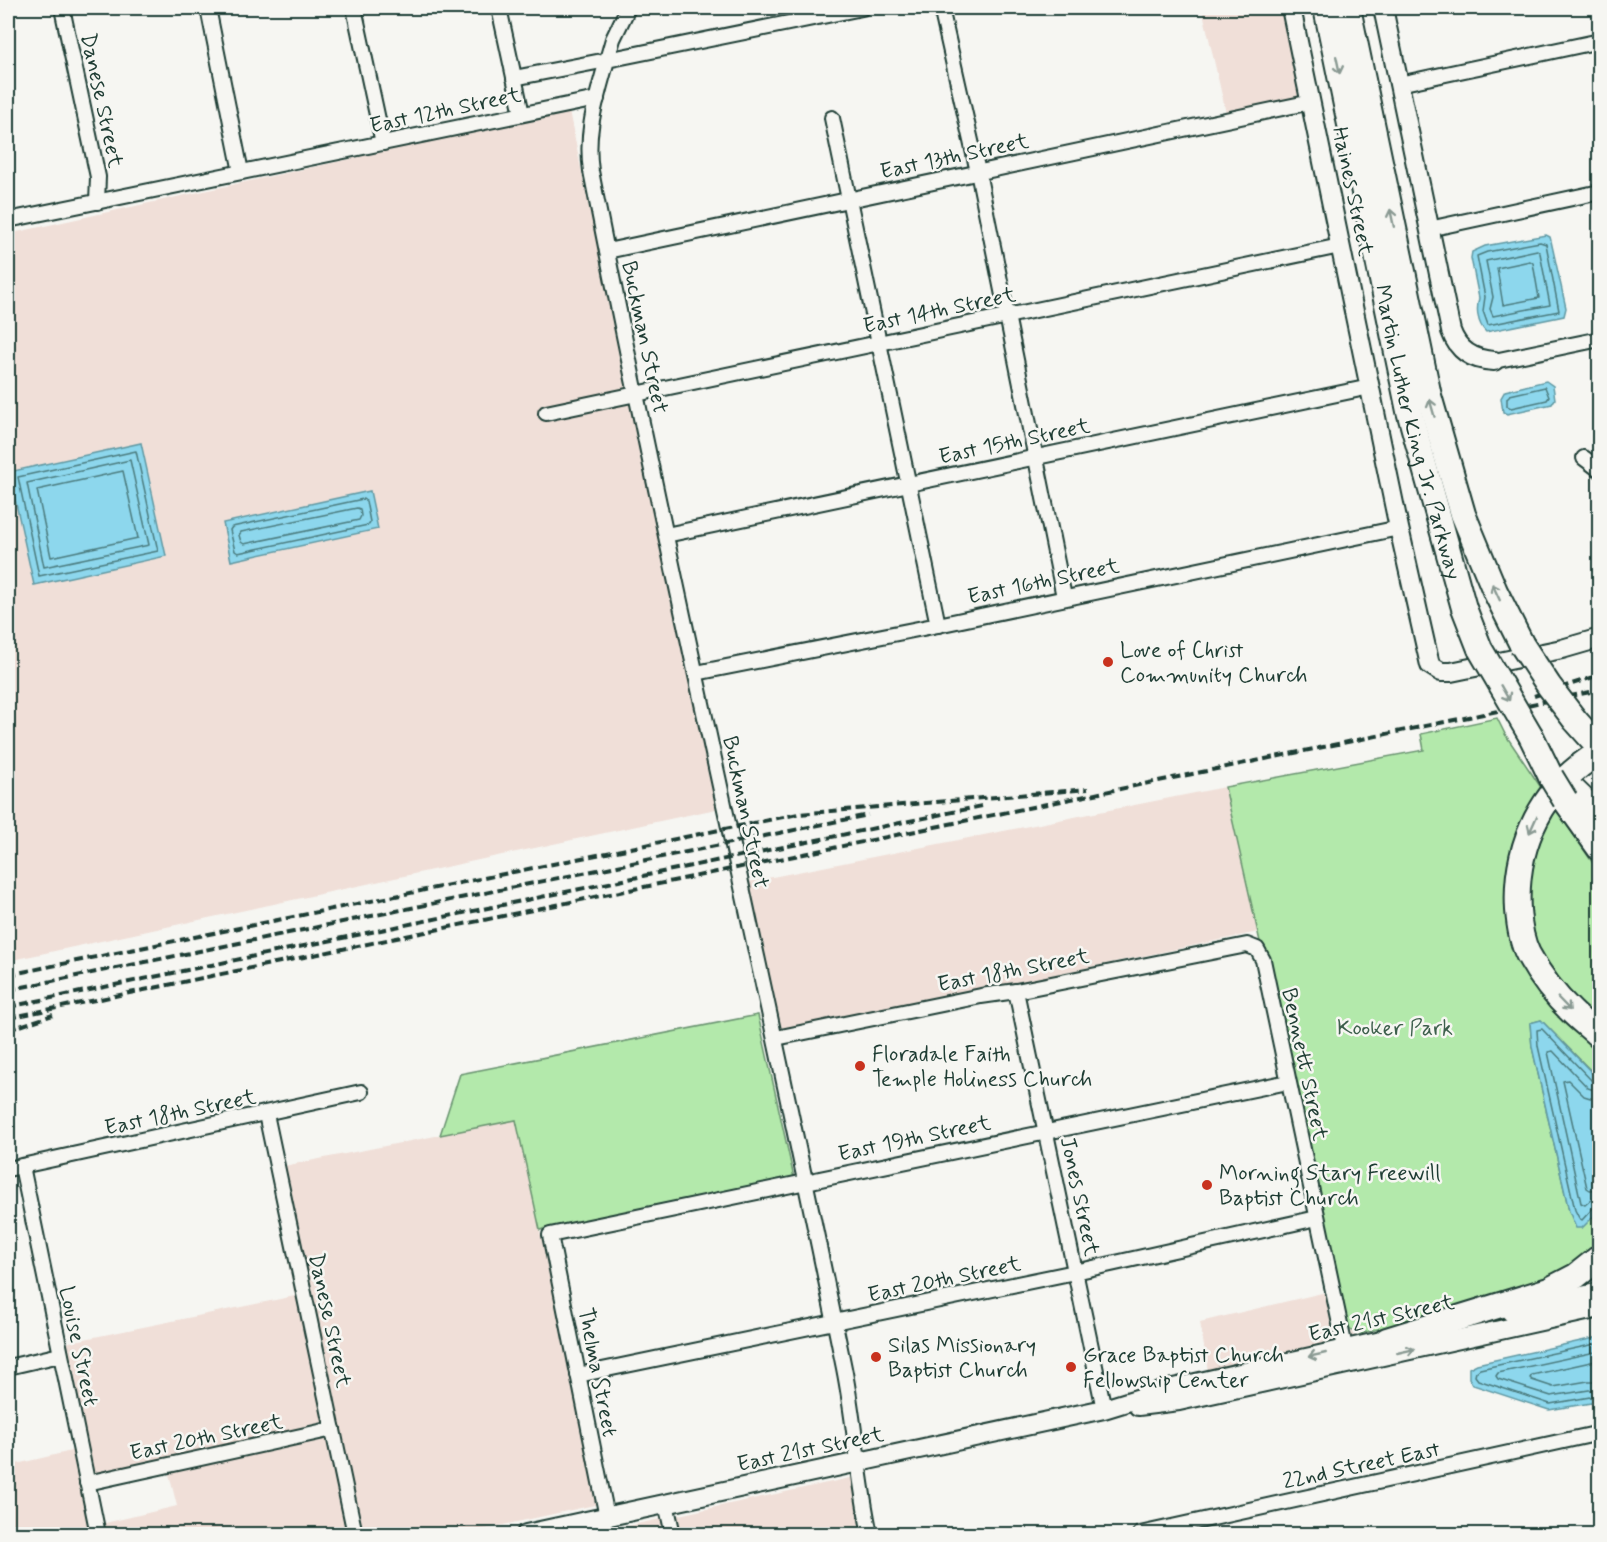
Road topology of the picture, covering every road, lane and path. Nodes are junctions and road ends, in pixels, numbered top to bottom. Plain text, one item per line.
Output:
1 (62, 8) edge
2 (208, 8) edge
3 (354, 8) edge
4 (500, 8) edge
5 (628, 8) edge
6 (862, 8) edge
7 (941, 8) edge
8 (1291, 8) edge
9 (1326, 8) edge
10 (1348, 8) edge
11 (1383, 8) edge
12 (795, 14) edge
13 (1599, 41) edge
14 (607, 60) junction
15 (514, 78) junction
16 (1399, 84) junction
17 (597, 99) junction
18 (1311, 102) junction
19 (522, 114) junction
20 (832, 118) dead end
21 (382, 143) junction
22 (241, 172) junction
23 (978, 172) junction
24 (1599, 192) edge
25 (849, 199) junction
26 (98, 202) junction
27 (8, 220) edge
28 (1430, 229) junction
29 (1340, 246) junction
30 (607, 251) junction
31 (1008, 316) junction
32 (1599, 339) edge
33 (879, 342) junction
34 (1494, 361) joint
35 (1370, 387) junction
36 (636, 395) junction
37 (546, 413) dead end
38 (1035, 458) junction
39 (1584, 458) dead end
40 (1599, 470) edge
41 (909, 484) junction
42 (1399, 528) junction
43 (666, 535) junction
44 (1064, 597) junction
45 (938, 625) junction
46 (1599, 638) edge
47 (696, 673) junction
48 (1599, 748) edge
49 (1570, 796) junction
50 (1599, 816) edge
51 (1599, 849) edge
52 (1257, 949) joint
53 (1016, 991) junction
54 (1599, 1037) edge
55 (776, 1038) junction
56 (1287, 1082) junction
57 (361, 1092) dead end
58 (266, 1114) junction
59 (1046, 1132) junction
60 (22, 1166) junction
61 (8, 1170) edge
62 (805, 1181) junction
63 (1317, 1218) junction
64 (550, 1235) joint
65 (1599, 1257) edge
66 (1075, 1272) junction
67 (1599, 1292) edge
68 (1599, 1308) edge
69 (835, 1323) junction
70 (1387, 1340) junction
71 (60, 1355) junction
72 (1347, 1356) junction
73 (8, 1367) edge
74 (578, 1375) junction
75 (1104, 1409) junction
76 (333, 1430) junction
77 (1595, 1435) edge
78 (858, 1461) junction
79 (87, 1483) junction
80 (666, 1504) junction
81 (607, 1517) junction
82 (98, 1534) edge
83 (354, 1534) edge
84 (526, 1534) edge
85 (673, 1534) edge
86 (870, 1534) edge
87 (1140, 1534) edge

1 - 26 street, Danese Street
2 - 22 street
3 - 21 street
4 - 15 street
5 - 14 street
6 - 12 street
7 - 23 street
8 - 18 main road, Haines Street
9 -> 49 highway, Martin Luther King Jr. Parkway, bridge
48 -> 10 highway, Martin Luther King Jr. Parkway, bridge
11 - 16 main road
12 - 14 street
13 - 16 street
14 - 15 street
14 - 17 street
15 - 19 street
16 - 28 main road
17 - 19 street, East 12th Street
17 - 30 street, Buckman Street
18 - 23 street, East 13th Street
18 - 29 main road, Haines Street
19 - 21 street, East 12th Street
20 - 25 street
21 - 22 street, East 12th Street
22 - 26 street, East 12th Street
23 - 25 street, East 13th Street
23 - 31 street
24 - 28 street
25 - 30 street, East 13th Street
25 - 33 street
26 - 27 street, East 12th Street
28 - 34 main road
29 - 31 street, East 14th Street
29 - 35 main road, Haines Street
30 - 36 street, Buckman Street
31 - 33 street, East 14th Street
31 - 38 street
32 - 34 street
33 - 36 street, East 14th Street
33 - 41 street
35 - 38 street, East 15th Street
35 - 42 main road, Haines Street
36 - 37 street, East 14th Street
36 - 43 street, Buckman Street
38 - 41 street, East 15th Street
38 - 44 street
39 - 40 street
41 - 43 street, East 15th Street
41 - 45 street
42 - 44 street, East 16th Street
42 - 46 main road, Haines Street
43 - 47 street, Buckman Street
44 - 45 street, East 16th Street
45 - 47 street, East 16th Street
47 - 55 street, Buckman Street
48 -> 54 highway
49 - 50 highway
49 - 51 highway
52 - 53 street, East 18th Street
52 - 56 street, Bennett Street
53 - 55 street, East 18th Street
53 - 59 street, Jones Street
55 - 62 street, Buckman Street
56 - 59 street, East 19th Street
56 - 63 street, Bennett Street
57 - 58 street, East 18th Street
58 - 60 street, East 18th Street
58 - 76 street, Danese Street
59 - 62 street, East 19th Street
59 - 66 street, Jones Street
60 - 61 street, East 18th Street
60 - 71 street, Louise Street
62 - 64 street, East 19th Street
62 - 69 street, Buckman Street
63 - 66 street, East 20th Street
63 - 72 street, Bennett Street
64 - 74 street, Thelma Street
65 - 70 highway
66 - 69 street, East 20th Street
66 - 75 street, Jones Street
67 - 70 main road, East 21st Street
72 -> 68 main road, East 21st Street
69 - 74 street, East 20th Street
69 - 78 street, Buckman Street
70 - 72 main road, East 21st Street
71 - 73 street
71 - 79 street, Louise Street
72 - 75 main road, East 21st Street
74 - 81 street, Thelma Street
75 - 78 main road, East 21st Street
76 - 79 street, East 20th Street
76 - 83 street, Danese Street
77 - 87 street, 22nd Street East
78 - 80 main road, East 21st Street
78 - 86 street, Buckman Street
79 - 82 street, Louise Street
80 - 81 main road, East 21st Street
80 - 85 street
81 - 84 main road, East 21st Street

